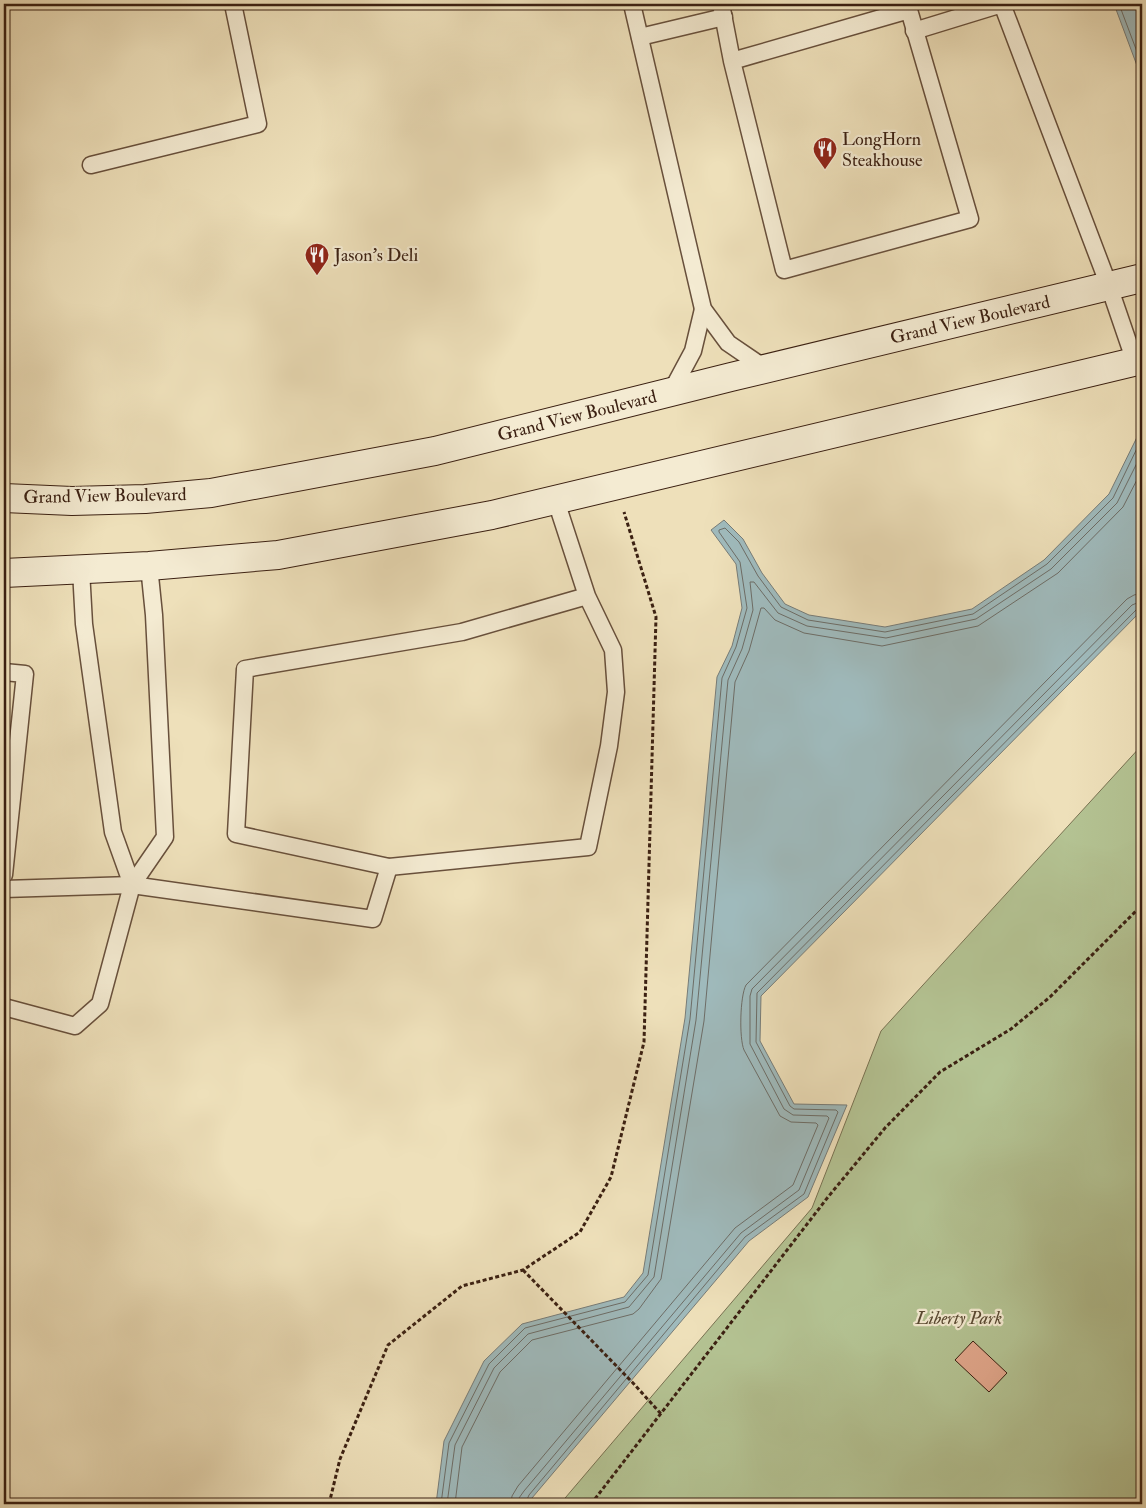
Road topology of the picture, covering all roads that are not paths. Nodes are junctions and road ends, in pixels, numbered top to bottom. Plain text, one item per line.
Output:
1 (233, 4) edge
2 (632, 4) edge
3 (1002, 4) edge
4 (908, 7) edge
5 (722, 10) edge
6 (914, 31) junction
7 (640, 37) junction
8 (732, 60) junction
9 (91, 164) dead end
10 (1142, 278) edge
11 (1109, 286) junction
12 (703, 309) junction
13 (1138, 361) edge
14 (766, 369) junction
15 (671, 392) junction
16 (4, 498) edge
17 (556, 500) junction
18 (149, 566) junction
19 (81, 570) junction
20 (4, 572) edge
21 (586, 596) junction
22 (4, 672) edge
23 (389, 867) junction
24 (4, 875) edge
25 (132, 884) junction
26 (4, 889) edge
27 (4, 1007) edge

1 - 9 lane
2 - 7 lane
3 - 6 lane
3 - 11 lane
4 - 6 lane
4 - 8 lane
5 - 7 lane
5 - 8 lane
6 - 8 lane
7 - 12 lane
10 - 11 main road, Grand View Boulevard
11 - 13 lane
11 - 14 main road, Grand View Boulevard
12 - 14 lane
12 - 15 lane
13 - 17 main road
14 - 15 main road, Grand View Boulevard
15 - 16 main road, Grand View Boulevard
17 - 18 main road
17 - 21 lane
18 - 19 main road
18 - 25 lane
19 - 20 main road
19 - 25 lane
21 - 23 lane
21 - 23 lane
22 - 24 lane
23 - 25 lane
25 - 26 lane
25 - 27 lane

